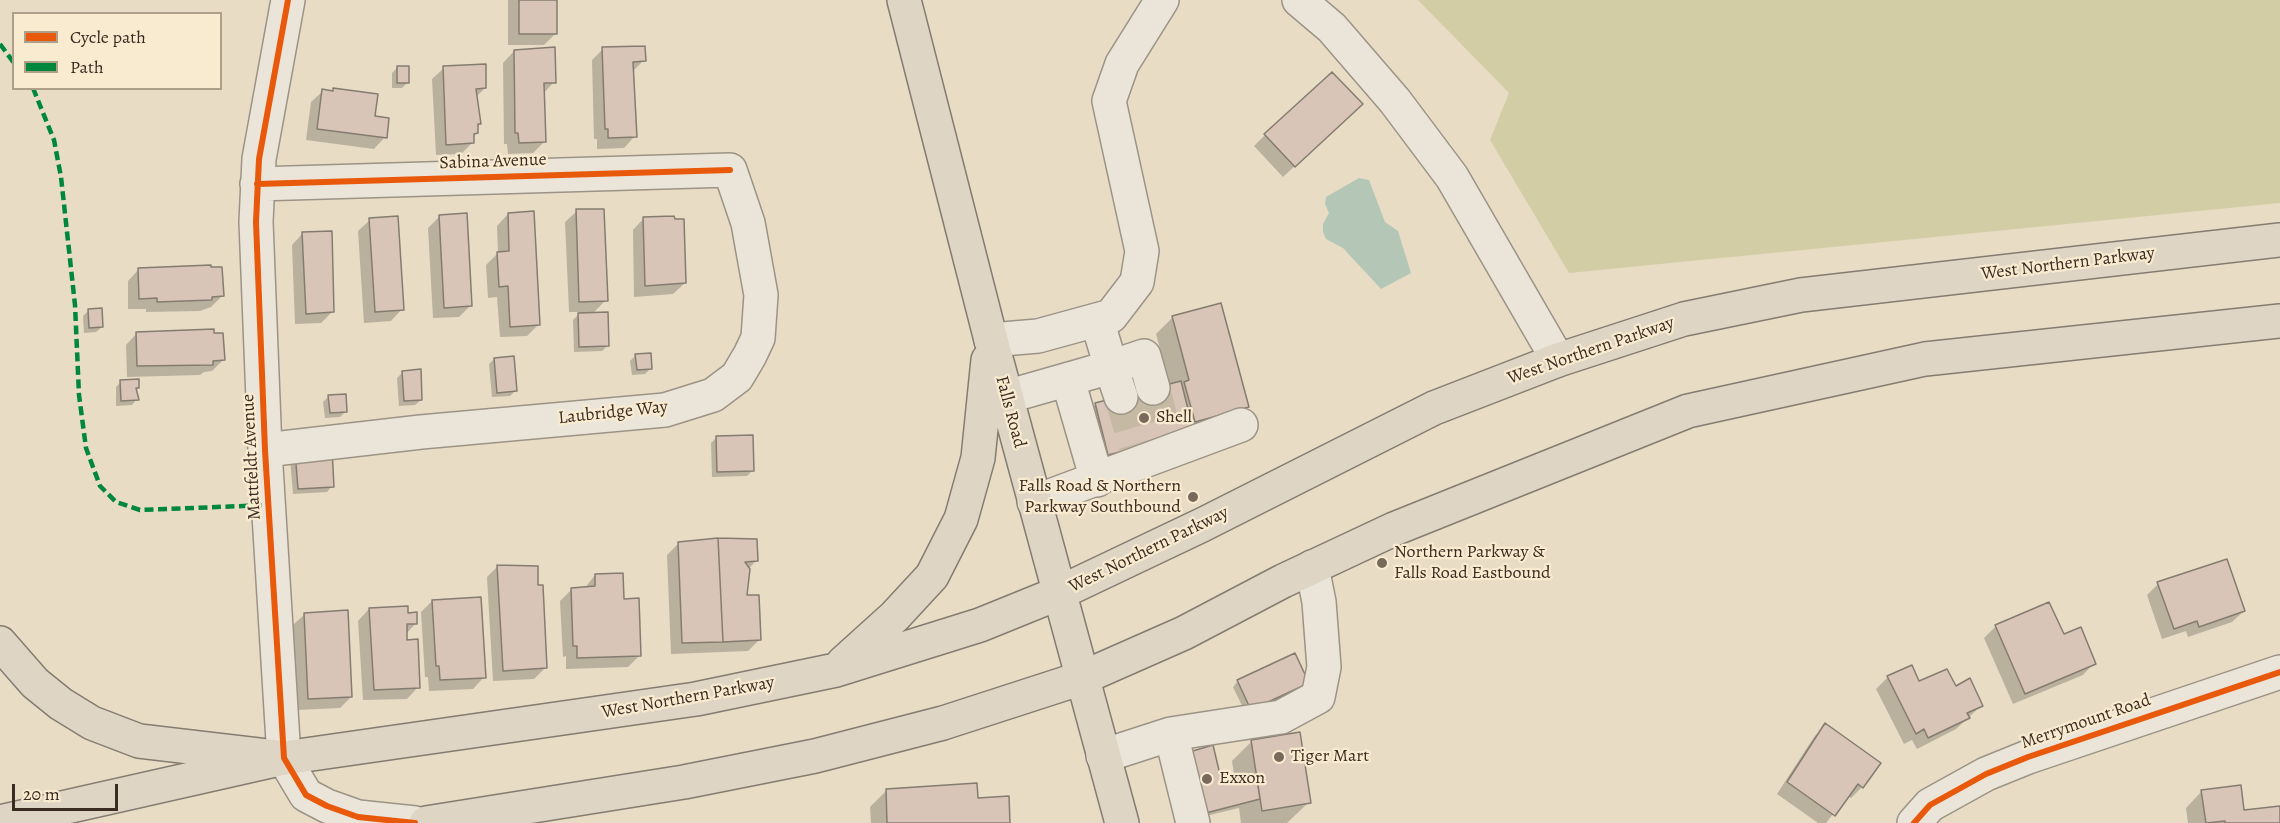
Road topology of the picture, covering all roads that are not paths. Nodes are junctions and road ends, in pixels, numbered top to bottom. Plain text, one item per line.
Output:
1 (288, 0) edge
2 (904, 0) edge
3 (1162, 0) edge
4 (1299, 0) edge
5 (730, 170) joint
6 (257, 184) junction
7 (2280, 240) edge
8 (1097, 320) junction
9 (2280, 321) edge
10 (991, 340) junction
11 (1558, 360) junction
12 (1068, 380) junction
13 (1116, 382) junction
14 (1153, 388) tunnel mouth
15 (1006, 397) junction
16 (1241, 425) dead end
17 (265, 450) junction
18 (1096, 480) junction
19 (1034, 502) junction
20 (1312, 567) junction
21 (1059, 593) junction
22 (0, 643) edge
23 (836, 669) junction
24 (2280, 672) edge
25 (1082, 678) junction
26 (1171, 734) junction
27 (1103, 756) junction
28 (284, 758) junction
29 (0, 822) edge
30 (415, 823) edge
31 (426, 823) edge
32 (1122, 823) edge
33 (1193, 823) edge
34 (1914, 823) edge

1 - 6 street, Mattfeldt Avenue
2 - 10 main road, Falls Road
3 - 8 street
4 - 11 street
5 - 6 street, Sabina Avenue
5 - 17 street, Laubridge Way
6 - 17 street, Mattfeldt Avenue
7 - 11 main road, West Northern Parkway
8 - 10 street
8 - 13 street
9 - 20 main road
10 - 15 main road, Falls Road
10 - 23 main road
11 - 21 main road, West Northern Parkway
12 - 13 street
12 - 15 street
12 - 18 street
13 - 14 street
15 - 19 main road, Falls Road
16 - 18 street
17 - 28 street, Mattfeldt Avenue
18 - 19 street
19 - 21 main road, Falls Road
20 - 25 main road
20 - 26 street
21 - 23 main road, West Northern Parkway
21 - 25 main road, Falls Road
22 - 28 main road
23 - 28 main road, West Northern Parkway
24 - 34 street, Merrymount Road
25 - 27 main road, Falls Road
25 - 31 main road
26 - 27 street
26 - 33 street
27 - 32 main road, Falls Road
28 - 29 main road, West Northern Parkway
28 - 30 street, Mattfeldt Avenue

